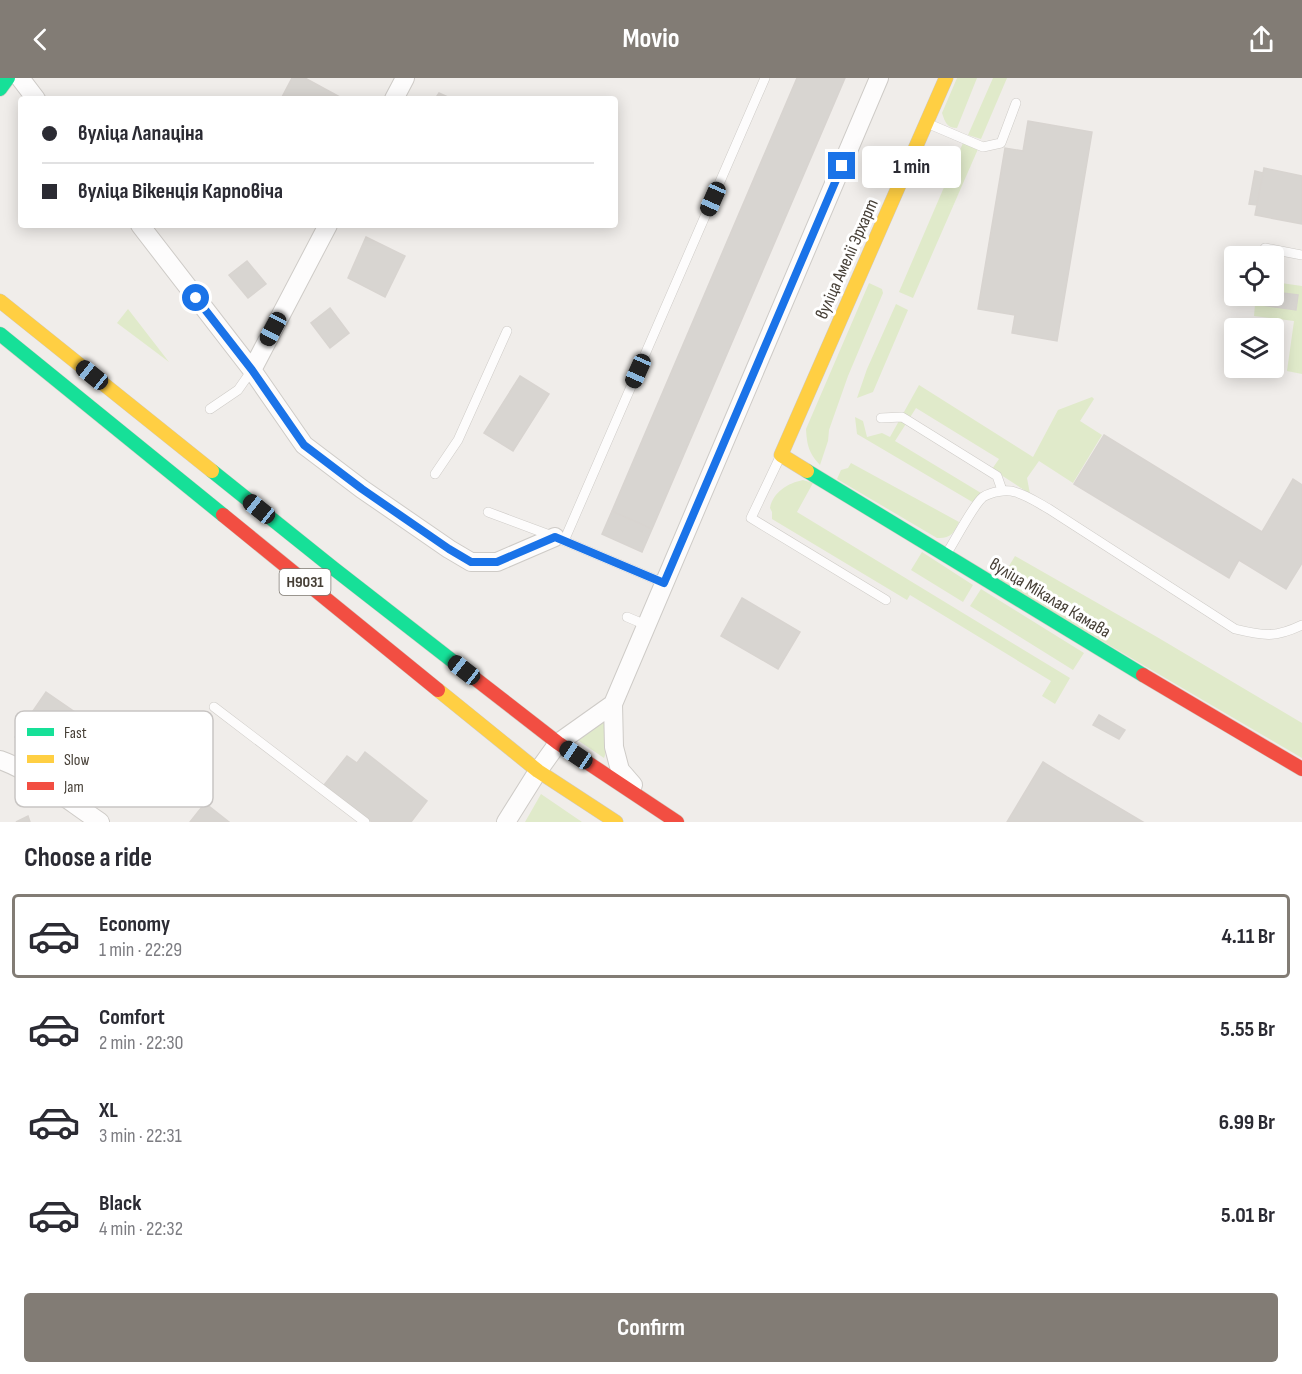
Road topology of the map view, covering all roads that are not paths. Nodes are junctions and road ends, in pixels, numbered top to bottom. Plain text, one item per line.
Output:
1 (8, 78) edge
2 (20, 78) edge
3 (405, 78) edge
4 (765, 78) edge
5 (879, 78) edge
6 (946, 78) edge
7 (0, 89) edge
8 (34, 96) edge
9 (396, 96) edge
10 (1016, 103) dead end
11 (927, 123) junction
12 (142, 228) edge
13 (326, 228) edge
14 (1284, 252) edge
15 (1302, 255) edge
16 (0, 301) edge
17 (507, 331) dead end
18 (0, 334) edge
19 (252, 370) junction
20 (210, 409) dead end
21 (881, 418) dead end
22 (782, 455) junction
23 (435, 474) dead end
24 (1002, 490) junction
25 (488, 512) dead end
26 (559, 539) junction
27 (946, 555) junction
28 (664, 583) junction
29 (886, 600) dead end
30 (627, 617) dead end
31 (646, 625) junction
32 (1302, 625) edge
33 (613, 704) junction
34 (214, 707) dead end
35 (558, 743) junction
36 (0, 760) edge
37 (15, 766) edge
38 (1302, 769) edge
39 (538, 771) junction
40 (78, 807) edge
41 (642, 808) junction
42 (509, 817) edge
43 (100, 822) edge
44 (365, 822) edge
45 (616, 822) edge
46 (677, 822) edge

1 - 7 main road
2 - 8 street
3 - 9 street
4 - 26 lane
5 - 28 street
6 - 11 main road, вуліца Амеліі Эрхарт
10 - 11 lane
11 - 22 main road, вуліца Амеліі Эрхарт
12 - 19 street
13 - 19 street
14 - 15 lane
16 - 35 main road, Н9031
17 - 23 lane
18 - 39 main road, Н9031
19 - 20 lane
19 - 26 street
21 - 24 lane
22 - 27 main road, вуліца Мікалая Камава
22 - 29 lane
24 - 27 lane
24 - 32 lane
25 - 26 lane
26 - 28 lane
27 - 38 main road, вуліца Мікалая Камава
28 - 31 street
30 - 31 lane
31 - 33 street
33 - 35 street
33 - 41 street
34 - 44 lane
35 - 39 street
35 - 41 main road, Н9031
36 - 37 street
39 - 42 street
39 - 45 main road, Н9031
40 - 43 street
41 - 46 main road, Н9031

